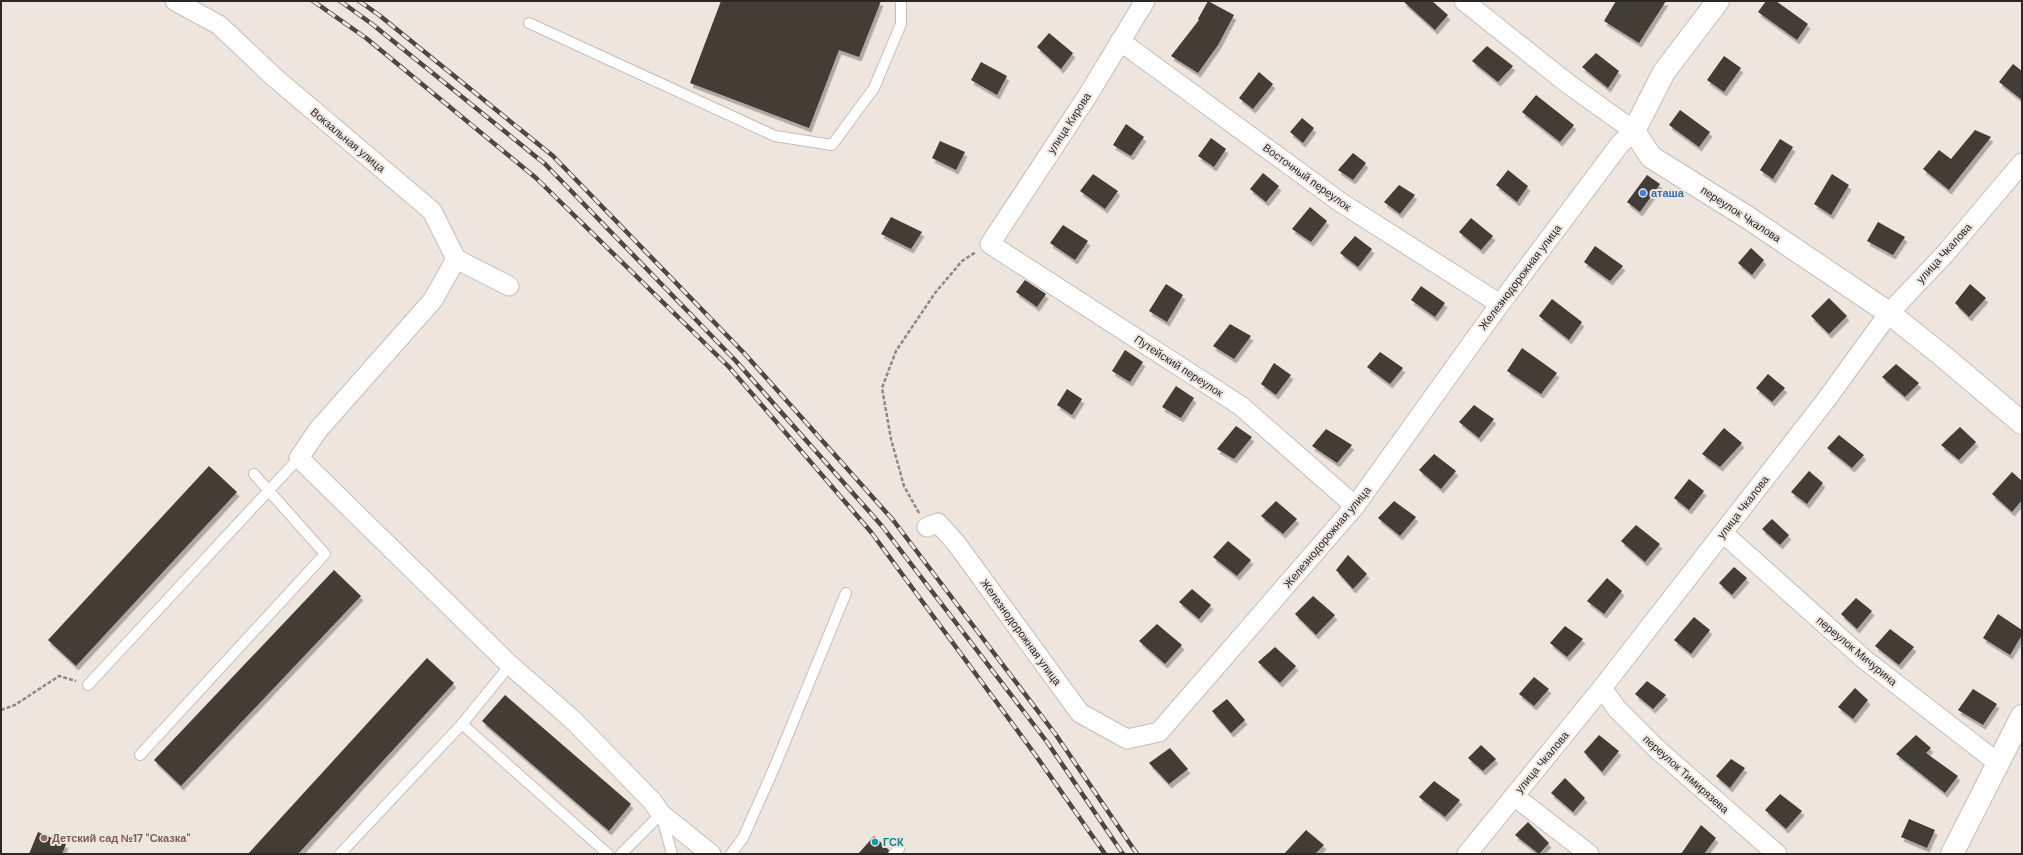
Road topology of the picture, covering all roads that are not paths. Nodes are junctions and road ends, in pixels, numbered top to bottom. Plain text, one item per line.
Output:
1 (175, 1) edge
2 (901, 1) edge
3 (1145, 1) edge
4 (1464, 1) edge
5 (1718, 1) edge
6 (529, 23) dead end
7 (1120, 42) junction
8 (1634, 131) junction
9 (2022, 163) edge
10 (990, 244) joint
11 (456, 259) junction
12 (509, 286) dead end
13 (1500, 304) junction
14 (1889, 313) junction
15 (2022, 423) edge
16 (299, 458) junction
17 (254, 474) dead end
18 (269, 491) junction
19 (1355, 506) junction
20 (927, 527) road end
21 (1723, 532) junction
22 (846, 593) dead end
23 (510, 665) junction
24 (88, 685) road end
25 (1602, 688) junction
26 (2022, 716) edge
27 (462, 724) junction
28 (140, 755) dead end
29 (1998, 763) junction
30 (1514, 796) junction
31 (661, 814) junction
32 (340, 854) edge
33 (608, 854) edge
34 (621, 854) edge
35 (672, 854) edge
36 (711, 854) edge
37 (731, 854) edge
38 (1467, 854) edge
39 (1589, 854) edge
40 (1777, 854) edge
41 (1952, 854) edge

1 - 11 street, Вокзальная улица
2 - 6 lane
3 - 7 street, улица Кирова
4 - 8 street, переулок Чкалова
5 - 8 street, Железнодорожная улица
7 - 10 street, улица Кирова
7 - 13 street, Восточный переулок
8 - 13 street, Железнодорожная улица
8 - 14 street, переулок Чкалова
9 - 14 street, улица Чкалова
10 - 19 street, Путейский переулок
11 - 12 street
11 - 16 street
13 - 19 street, Железнодорожная улица
14 - 15 street, переулок Чкалова
14 - 21 street, улица Чкалова
16 - 18 lane
16 - 23 street
17 - 18 lane
18 - 24 lane
18 - 28 lane
19 - 20 street, Железнодорожная улица
21 - 25 street, улица Чкалова
21 - 29 street, переулок Мичурина
22 - 37 lane
23 - 27 lane
23 - 31 street
25 - 30 street, улица Чкалова
25 - 40 street, переулок Тимирязева
26 - 29 street
27 - 32 lane
27 - 33 lane
29 - 41 street
30 - 38 street, улица Чкалова
30 - 39 street
31 - 34 lane
31 - 35 lane
31 - 36 street

